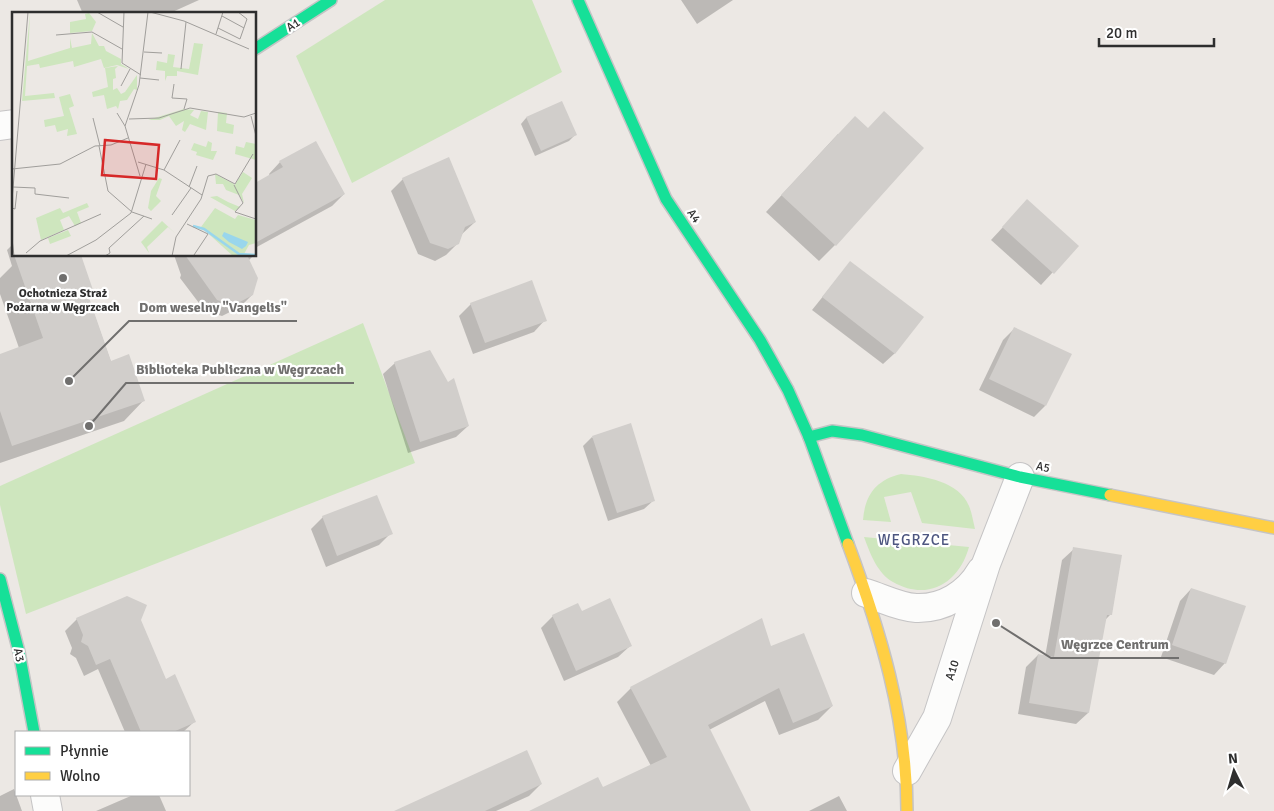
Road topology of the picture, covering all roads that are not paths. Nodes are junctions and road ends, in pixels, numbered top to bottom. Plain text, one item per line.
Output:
1 (331, 0) edge
2 (578, 0) edge
3 (256, 48) edge
4 (809, 437) junction
5 (1020, 477) junction
6 (1274, 528) edge
7 (986, 564) junction
8 (0, 579) edge
9 (866, 593) junction
10 (34, 731) edge
11 (907, 772) junction
12 (45, 796) edge
13 (48, 811) edge
14 (907, 811) edge

1 - 3 street, A1
2 - 4 street, A4
4 - 5 street, A5
4 - 9 street, A10
5 - 6 street, A5
5 - 7 street, A10
7 - 9 street, A10
7 - 11 street, A10
8 - 10 street, A3
9 - 11 street, A10
11 - 14 street, A10
12 - 13 street

